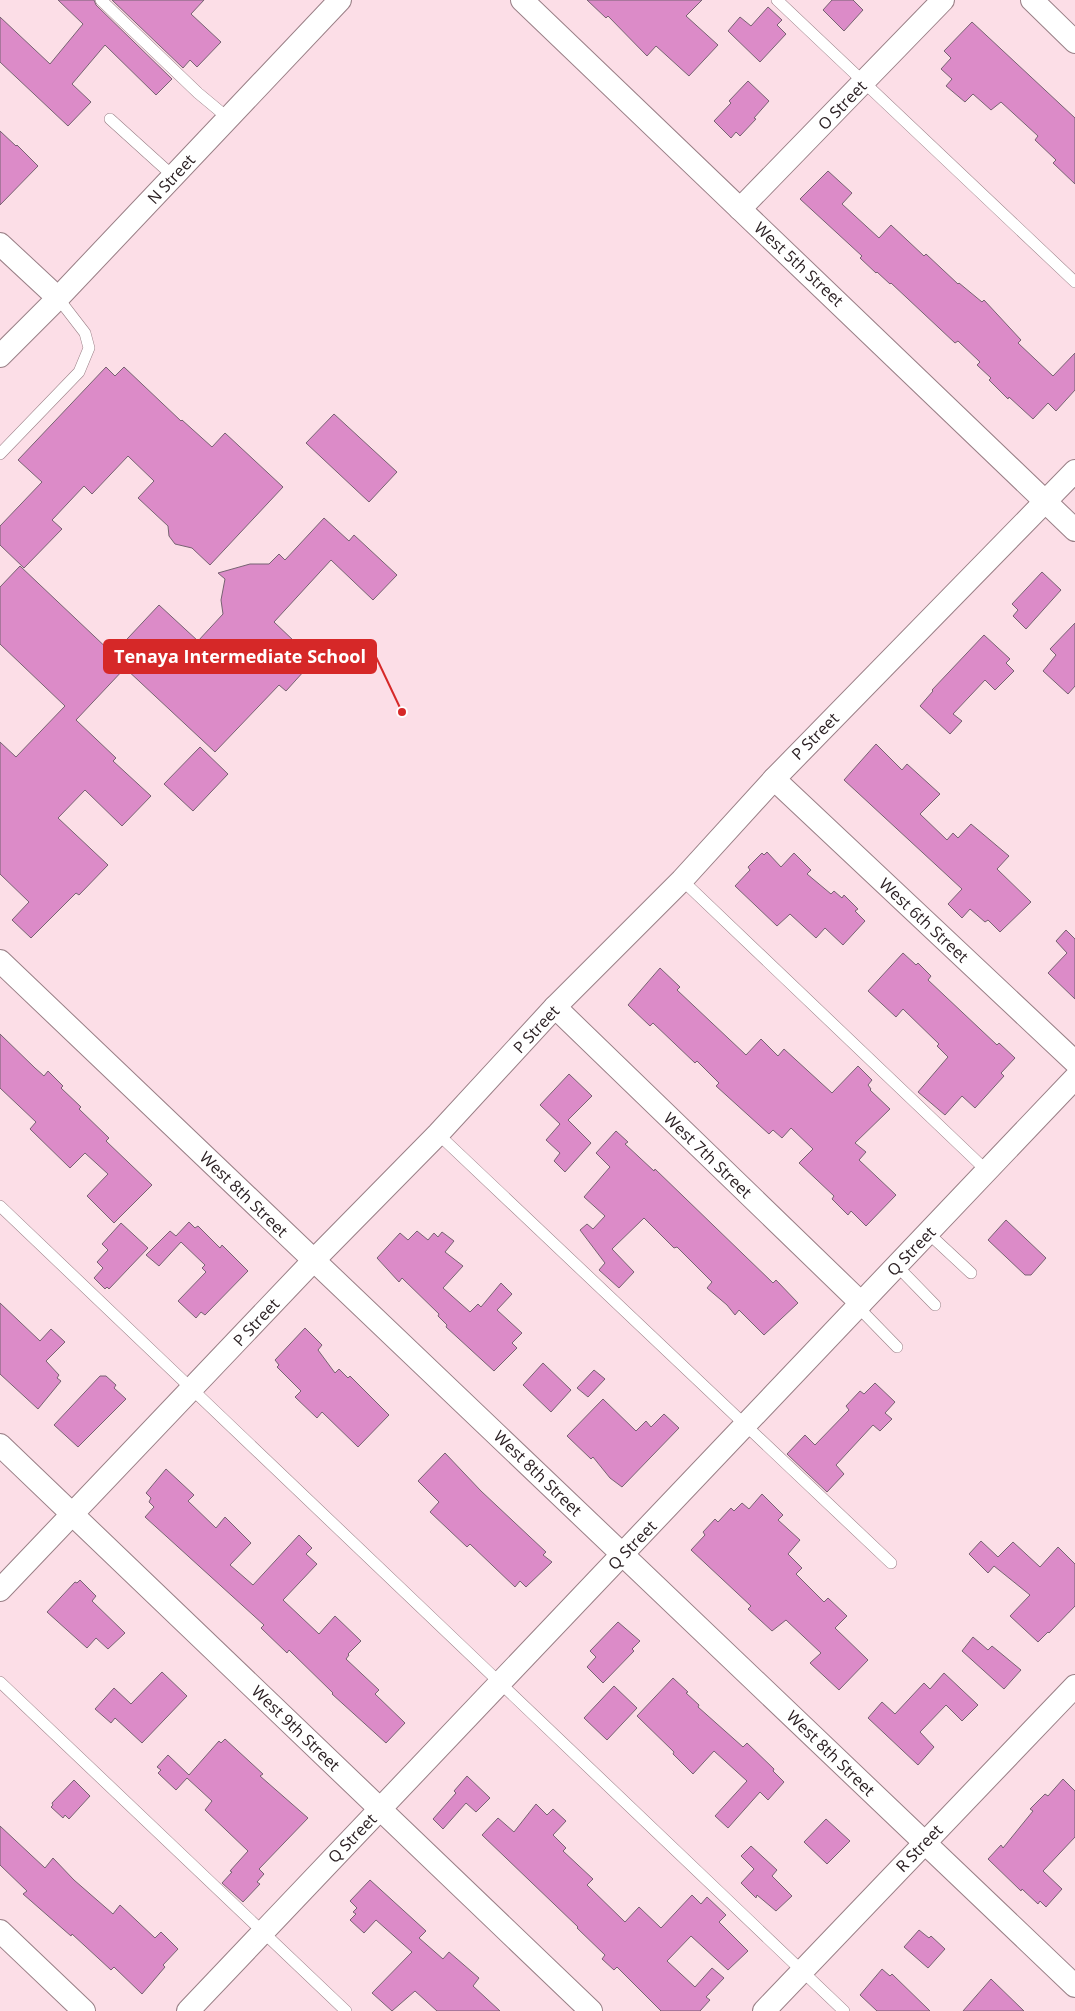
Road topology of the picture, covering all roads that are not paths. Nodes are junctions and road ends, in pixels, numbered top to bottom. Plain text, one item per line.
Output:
1 (101, 0) edge
2 (340, 0) edge
3 (522, 0) edge
4 (777, 0) edge
5 (943, 0) edge
6 (1032, 0) edge
7 (1075, 42) edge
8 (864, 83) junction
9 (228, 118) junction
10 (110, 119) dead end
11 (173, 176) junction
12 (740, 209) junction
13 (0, 244) edge
14 (1075, 282) edge
15 (58, 298) junction
16 (0, 356) edge
17 (0, 454) edge
18 (1075, 471) edge
19 (1046, 502) junction
20 (1075, 530) edge
21 (774, 778) junction
22 (682, 880) junction
23 (4, 972) edge
24 (556, 1007) junction
25 (1075, 1062) edge
26 (1075, 1078) edge
27 (438, 1134) junction
28 (987, 1171) junction
29 (0, 1206) edge
30 (928, 1233) junction
31 (314, 1260) junction
32 (896, 1266) junction
33 (971, 1273) dead end
34 (859, 1305) junction
35 (935, 1305) dead end
36 (897, 1348) dead end
37 (192, 1389) junction
38 (745, 1425) junction
39 (0, 1445) edge
40 (73, 1515) junction
41 (622, 1554) junction
42 (891, 1564) dead end
43 (0, 1590) edge
44 (0, 1682) edge
45 (500, 1683) junction
46 (1075, 1686) edge
47 (380, 1809) junction
48 (925, 1842) junction
49 (0, 1931) edge
50 (263, 1932) junction
51 (802, 1971) junction
52 (1075, 1986) edge
53 (84, 2011) edge
54 (188, 2011) edge
55 (346, 2011) edge
56 (591, 2011) edge
57 (764, 2011) edge
58 (844, 2011) edge

1 - 9 lane
2 - 9 street, N Street
3 - 12 street, West 5th Street
4 - 8 lane
5 - 8 street, O Street
6 - 7 street
8 - 12 street, O Street
8 - 14 lane
9 - 11 street, N Street
10 - 11 lane
11 - 15 street, N Street
12 - 19 street, West 5th Street
13 - 15 street
15 - 16 street, N Street
15 - 17 lane
18 - 19 street, P Street
19 - 20 street, West 5th Street
19 - 21 street, P Street
21 - 22 street, P Street
21 - 25 street, West 6th Street
22 - 24 street, P Street
22 - 28 lane
23 - 31 street, West 8th Street
24 - 27 street, P Street
24 - 34 street, West 7th Street
26 - 28 street, Q Street
27 - 31 street, P Street
27 - 38 lane
28 - 30 street, Q Street
29 - 37 lane
30 - 32 street, Q Street
30 - 33 lane
31 - 37 street, P Street
31 - 41 street, West 8th Street
32 - 34 street, Q Street
32 - 35 lane
34 - 36 lane
34 - 38 street, Q Street
37 - 40 street, P Street
37 - 45 lane
38 - 41 street, Q Street
38 - 42 lane
39 - 40 street, West 9th Street
40 - 43 street, P Street
40 - 47 street, West 9th Street
41 - 45 street, Q Street
41 - 48 street, West 8th Street
44 - 50 lane
45 - 47 street, Q Street
45 - 51 lane
46 - 48 street, R Street
47 - 50 street, Q Street
47 - 56 street, West 9th Street
48 - 51 street, R Street
48 - 52 street, West 8th Street
49 - 53 street
50 - 54 street, Q Street
50 - 55 lane
51 - 57 street, R Street
51 - 58 lane

